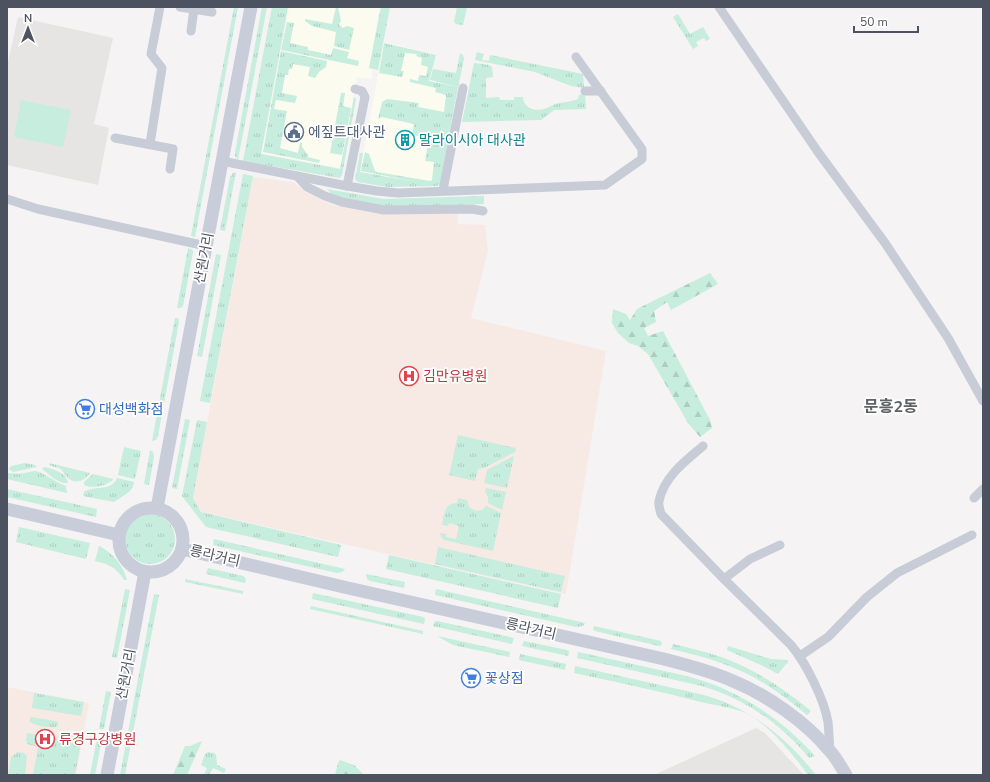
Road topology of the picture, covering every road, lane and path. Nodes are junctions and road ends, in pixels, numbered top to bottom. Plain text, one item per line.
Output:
1 (160, 7) edge
2 (180, 7) edge
3 (251, 7) edge
4 (719, 7) edge
5 (194, 9) junction
6 (212, 12) dead end
7 (191, 31) dead end
8 (576, 57) dead end
9 (463, 88) dead end
10 (355, 89) dead end
11 (585, 91) dead end
12 (601, 91) junction
13 (115, 138) dead end
14 (150, 144) junction
15 (356, 146) junction
16 (365, 148) dead end
17 (222, 161) junction
18 (170, 169) dead end
19 (297, 176) junction
20 (536, 179) dead end
21 (347, 186) junction
22 (535, 189) junction
23 (443, 190) junction
24 (7, 199) edge
25 (483, 211) dead end
26 (206, 246) junction
27 (983, 401) edge
28 (703, 446) dead end
29 (983, 489) edge
30 (974, 498) dead end
31 (157, 508) junction
32 (7, 509) edge
33 (119, 534) junction
34 (972, 535) dead end
35 (780, 545) dead end
36 (182, 548) junction
37 (145, 572) junction
38 (724, 579) junction
39 (800, 656) junction
40 (830, 750) junction
41 (107, 775) edge
42 (846, 775) edge

1 - 14 street
2 - 5 street
3 - 17 main road, 산원거리
4 - 27 street
5 - 6 street
5 - 7 street
8 - 12 street
9 - 23 street
10 - 15 street
11 - 12 street
12 - 22 street
13 - 14 street
14 - 18 street
15 - 16 street
15 - 21 street
17 - 19 street
17 - 26 main road, 산원거리
19 - 21 street
19 - 25 street
20 - 22 street
21 - 23 street
22 - 23 street
24 - 26 street
26 - 31 main road, 산원거리
28 - 38 street
29 - 30 street
31 - 33 main road
31 - 36 main road
32 - 33 main road
33 - 37 main road
34 - 39 street
35 - 38 street
36 - 37 main road
36 - 40 main road, 릉라거리
37 - 41 main road, 산원거리
38 - 39 street
39 - 40 street
40 - 42 main road, 릉라거리

